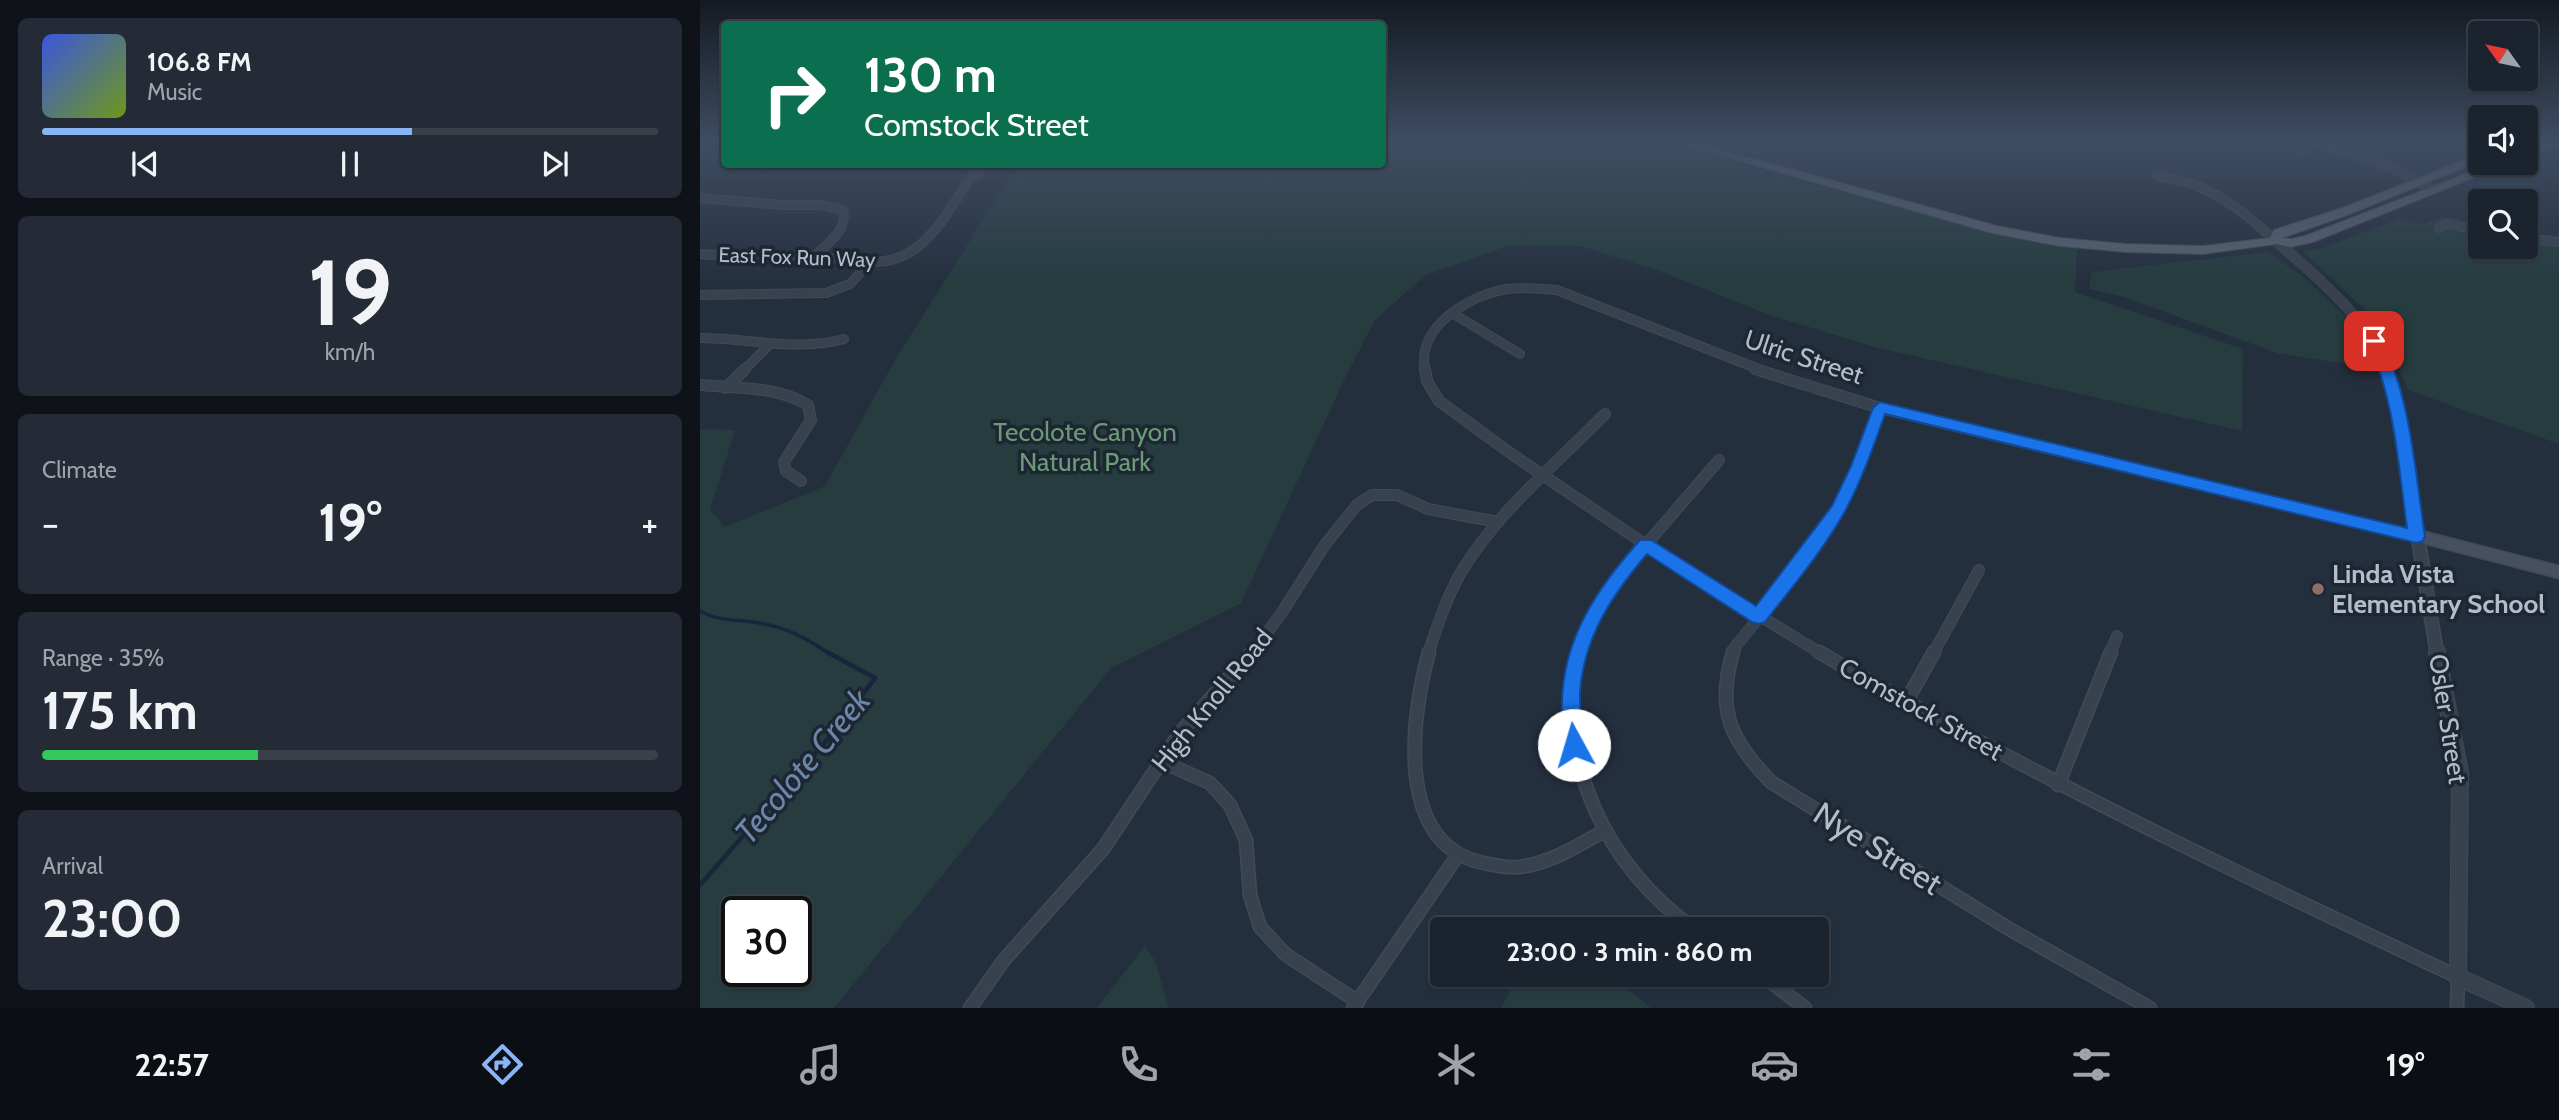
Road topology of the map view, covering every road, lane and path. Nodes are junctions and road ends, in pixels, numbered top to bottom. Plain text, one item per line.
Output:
1 (961, 190) edge
2 (1852, 190) edge
3 (2208, 190) edge
4 (2398, 190) edge
5 (2434, 190) edge
6 (700, 198) edge
7 (2439, 228) dead end
8 (2468, 228) edge
9 (2275, 240) junction
10 (2538, 240) edge
11 (2559, 242) edge
12 (700, 254) edge
13 (815, 256) junction
14 (869, 263) junction
15 (700, 296) edge
16 (1452, 313) junction
17 (700, 338) edge
18 (844, 339) dead end
19 (770, 344) junction
20 (1520, 354) dead end
21 (700, 385) edge
22 (726, 388) junction
23 (1880, 408) junction
24 (1605, 414) dead end
25 (1719, 460) dead end
26 (1543, 478) junction
27 (801, 481) dead end
28 (1498, 522) junction
29 (2417, 536) junction
30 (1645, 545) junction
31 (1979, 570) dead end
32 (2559, 572) edge
33 (1759, 617) junction
34 (2117, 636) dead end
35 (1906, 702) junction
36 (1160, 761) junction
37 (2059, 785) junction
38 (1604, 831) junction
39 (1458, 855) junction
40 (1680, 917) edge
41 (2458, 977) junction
42 (1778, 987) edge
43 (1356, 1005) edge
44 (970, 1008) edge
45 (1805, 1008) edge
46 (2150, 1008) edge
47 (2457, 1008) edge
48 (2526, 1008) edge

1 - 14 street, East Fox Run Way
2 - 9 main road
3 - 9 street, Osler Street
4 - 9 main road
5 - 9 main road
6 - 13 street
7 - 8 street
9 - 29 street, Osler Street
10 - 11 street
12 - 13 street, East Fox Run Way
13 - 14 street, East Fox Run Way
14 - 15 street
16 - 20 street
16 - 23 street, Ulric Street
16 - 26 street, Comstock Street
17 - 19 street
18 - 19 street
19 - 22 street
21 - 22 street
22 - 27 street
23 - 29 street, Ulric Street
23 - 33 street, Nye Street
24 - 26 street
25 - 30 street
26 - 28 street
26 - 30 street, Comstock Street
28 - 36 street, High Knoll Road
28 - 39 street
29 - 32 main road, Ulric Street
29 - 41 street, Osler Street
30 - 33 street, Comstock Street
30 - 38 street
31 - 35 street
33 - 35 street, Comstock Street
33 - 46 street, Nye Street
34 - 37 street
35 - 37 street, Comstock Street
36 - 43 street
36 - 44 street, High Knoll Road
37 - 41 street, Comstock Street
38 - 39 street
38 - 40 street
39 - 43 street
41 - 47 street, Osler Street
41 - 48 street, Comstock Street
42 - 45 street

